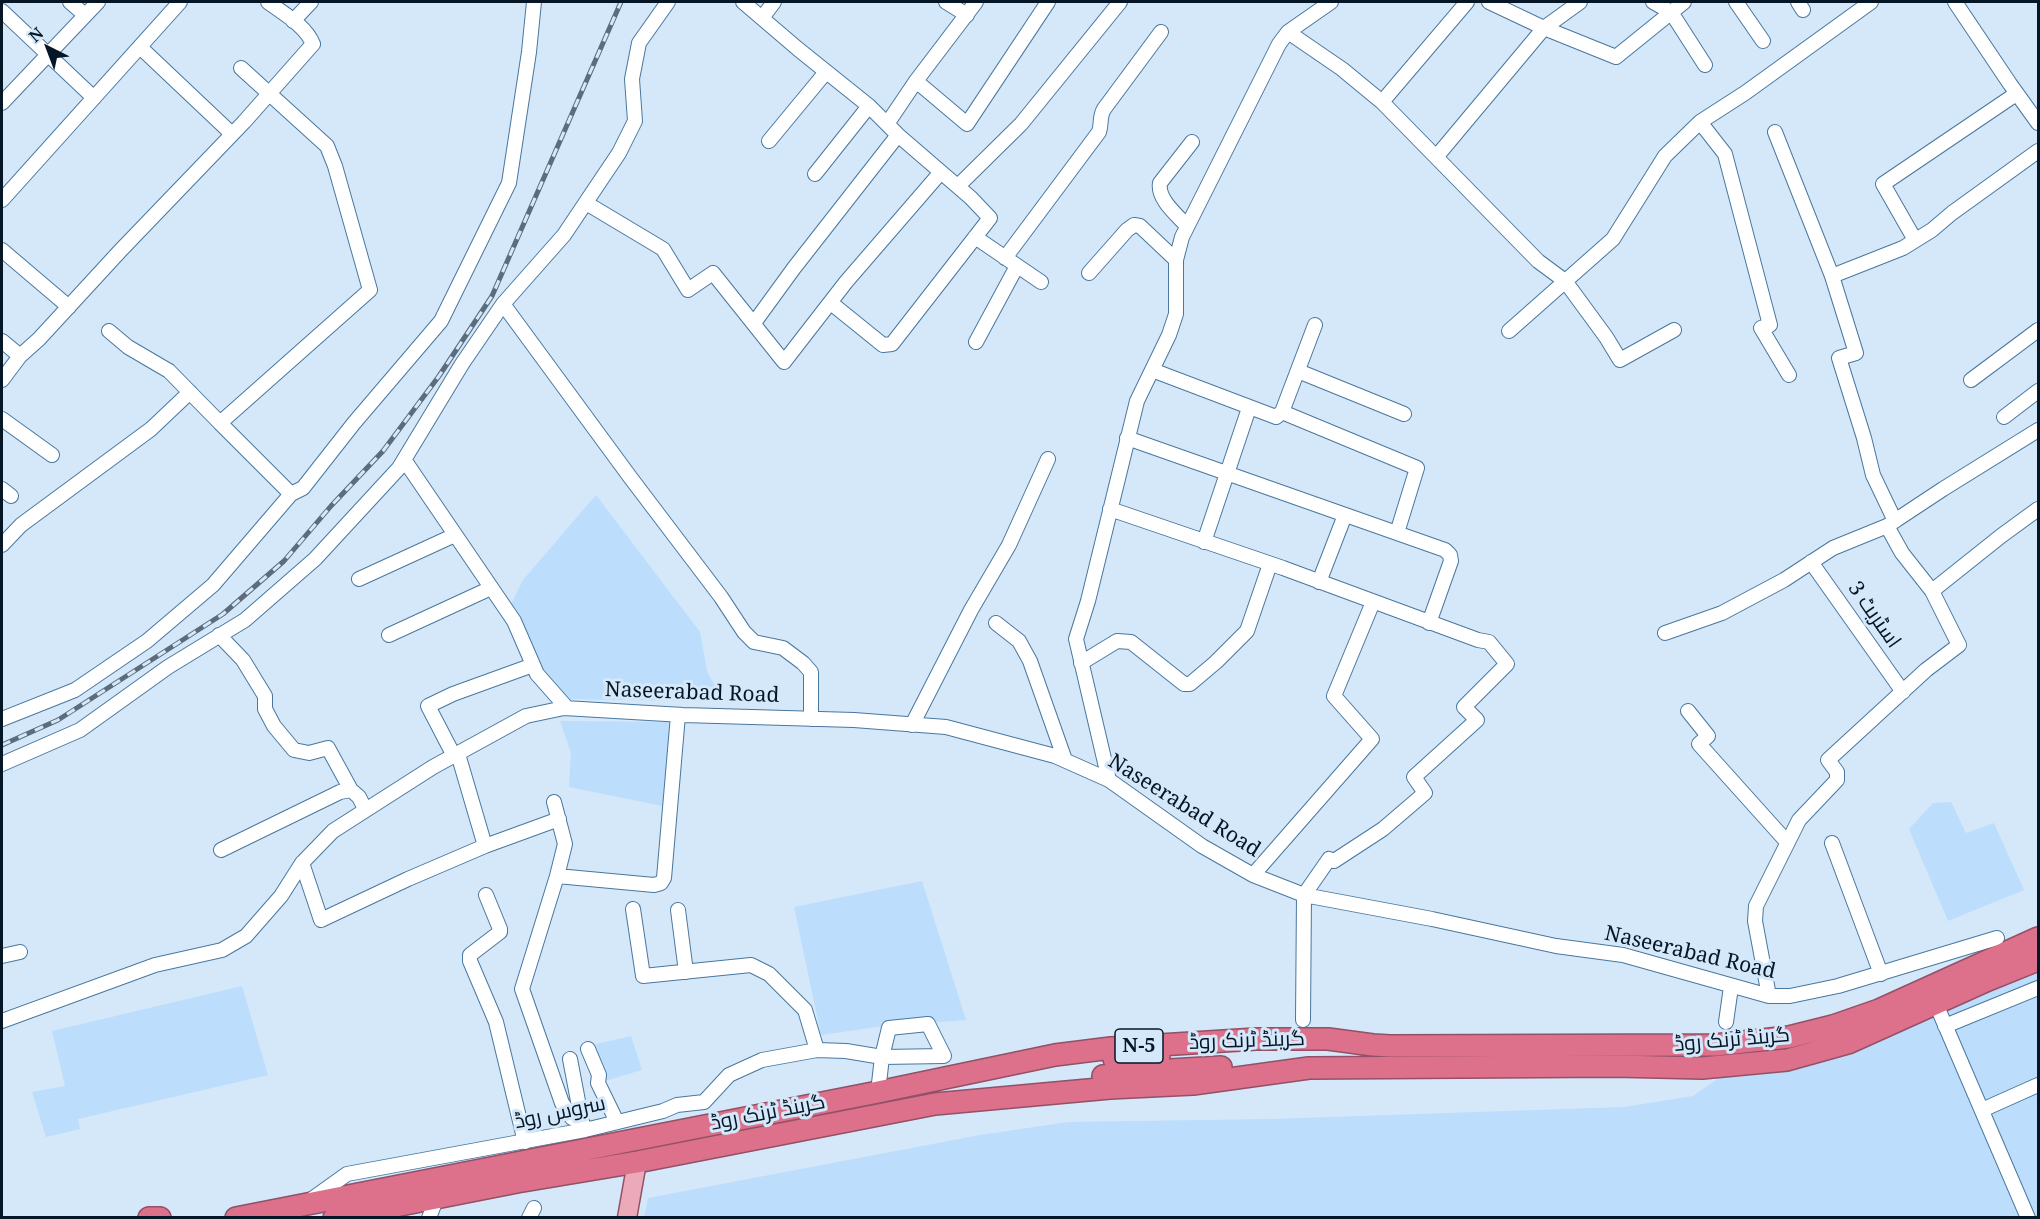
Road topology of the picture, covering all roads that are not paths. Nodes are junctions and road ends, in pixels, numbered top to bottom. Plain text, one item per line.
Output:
1 (70, 2) edge
2 (98, 2) edge
3 (180, 2) edge
4 (268, 2) edge
5 (311, 2) edge
6 (534, 2) edge
7 (668, 2) edge
8 (743, 2) edge
9 (774, 2) edge
10 (946, 2) edge
11 (976, 2) edge
12 (1048, 2) edge
13 (1120, 2) edge
14 (1331, 2) edge
15 (1467, 2) edge
16 (1489, 2) edge
17 (1580, 2) edge
18 (1653, 2) edge
19 (1684, 2) edge
20 (1736, 2) edge
21 (1871, 2) edge
22 (1954, 2) edge
23 (2, 11) edge
24 (1671, 12) junction
25 (85, 15) junction
26 (967, 15) junction
27 (762, 18) junction
28 (293, 21) junction
29 (1544, 28) junction
30 (1161, 32) dead end
31 (1288, 32) junction
32 (1763, 41) dead end
33 (140, 47) junction
34 (49, 54) junction
35 (1705, 65) dead end
36 (242, 68) dead end
37 (826, 72) junction
38 (916, 81) junction
39 (269, 94) junction
40 (2016, 94) junction
41 (4, 95) edge
42 (94, 98) junction
43 (1383, 102) junction
44 (869, 106) junction
45 (1700, 122) junction
46 (2038, 123) edge
47 (887, 124) junction
48 (1775, 132) dead end
49 (232, 134) junction
50 (898, 135) junction
51 (769, 141) dead end
52 (1192, 142) dead end
53 (2038, 151) edge
54 (1437, 156) junction
55 (941, 172) junction
56 (815, 174) dead end
57 (958, 186) junction
58 (2, 200) edge
59 (585, 203) junction
60 (1187, 226) junction
61 (975, 237) junction
62 (1915, 240) junction
63 (2, 249) edge
64 (1005, 258) junction
65 (1176, 260) junction
66 (1017, 266) junction
67 (1089, 273) dead end
68 (1832, 276) junction
69 (1565, 281) junction
70 (1041, 282) dead end
71 (831, 303) junction
72 (503, 304) junction
73 (69, 307) junction
74 (754, 323) junction
75 (1315, 325) dead end
76 (1674, 330) dead end
77 (2038, 330) edge
78 (109, 331) dead end
79 (1509, 331) dead end
80 (2, 341) edge
81 (976, 342) dead end
82 (20, 356) junction
83 (1152, 370) junction
84 (1298, 371) junction
85 (1789, 375) dead end
86 (2, 380) edge
87 (1971, 380) dead end
88 (2038, 391) edge
89 (190, 392) junction
90 (1249, 408) junction
91 (1282, 412) junction
92 (1404, 414) dead end
93 (2004, 417) dead end
94 (2, 419) edge
95 (220, 423) junction
96 (2038, 430) edge
97 (1127, 438) junction
98 (52, 454) dead end
99 (1048, 459) dead end
100 (405, 461) junction
101 (1227, 473) junction
102 (291, 494) junction
103 (1110, 509) junction
104 (2038, 509) edge
105 (1345, 514) junction
106 (1891, 524) junction
107 (1397, 533) junction
108 (455, 535) junction
109 (1204, 542) junction
110 (2, 545) edge
111 (1811, 562) junction
112 (1270, 564) junction
113 (359, 579) dead end
114 (1319, 582) junction
115 (491, 588) junction
116 (1932, 591) junction
117 (1373, 602) junction
118 (996, 623) dead end
119 (1429, 623) junction
120 (1665, 633) dead end
121 (219, 634) junction
122 (389, 635) dead end
123 (1080, 663) junction
124 (533, 665) junction
125 (1903, 692) junction
126 (567, 708) junction
127 (1688, 711) dead end
128 (678, 715) junction
129 (811, 718) junction
130 (2, 719) edge
131 (912, 725) junction
132 (456, 755) junction
133 (1065, 760) junction
134 (2, 764) edge
135 (1109, 780) junction
136 (351, 790) junction
137 (554, 802) dead end
138 (365, 809) junction
139 (559, 819) junction
140 (1787, 842) junction
141 (1832, 843) dead end
142 (485, 846) junction
143 (221, 850) dead end
144 (302, 863) junction
145 (1253, 875) junction
146 (557, 876) junction
147 (486, 895) dead end
148 (1304, 895) junction
149 (633, 909) dead end
150 (678, 910) dead end
151 (1997, 938) dead end
152 (2038, 938) edge
153 (20, 952) dead end
154 (2, 956) edge
155 (2038, 960) edge
156 (686, 972) junction
157 (1881, 974) junction
158 (1731, 987) junction
159 (2038, 988) edge
160 (1769, 996) junction
161 (1936, 1004) junction
162 (1303, 1020) dead end
163 (2, 1021) edge
164 (1726, 1022) dead end
165 (1945, 1026) junction
166 (1373, 1045) junction
167 (588, 1049) dead end
168 (817, 1050) junction
169 (570, 1059) dead end
170 (1309, 1068) junction
171 (955, 1076) junction
172 (598, 1083) junction
173 (2038, 1085) edge
174 (575, 1086) junction
175 (878, 1092) junction
176 (935, 1104) junction
177 (1982, 1110) junction
178 (617, 1122) junction
179 (583, 1126) junction
180 (525, 1142) junction
181 (637, 1162) junction
182 (437, 1197) junction
183 (305, 1204) junction
184 (149, 1218) edge
185 (160, 1218) edge
186 (236, 1218) edge
187 (334, 1218) edge
188 (429, 1218) edge
189 (627, 1218) edge
190 (2028, 1218) edge

1 - 25 street
2 - 25 street
3 - 33 street
4 - 28 street
5 - 28 street
6 - 102 street
7 - 59 street
8 - 27 street
9 - 27 street
10 - 26 street
11 - 26 street
12 - 38 street
13 - 57 street
14 - 31 street
15 - 43 street
16 - 29 street
17 - 29 street
18 - 24 street
19 - 24 street
20 - 32 street
21 - 45 street
22 - 40 street
23 - 34 street
24 - 29 street
24 - 35 street
25 - 34 street
26 - 38 street
27 - 37 street
28 - 39 street
29 - 54 street
30 - 64 street
31 - 43 street
31 - 60 street
33 - 42 street
33 - 49 street
34 - 41 street
34 - 42 street
36 - 39 street
37 - 44 street
37 - 51 street
38 - 47 street
39 - 49 street
39 - 95 street
40 - 46 street
40 - 62 street
42 - 58 street
43 - 54 street
44 - 47 street
44 - 56 street
45 - 69 street
45 - 85 street
47 - 50 street
48 - 68 street
49 - 73 street
50 - 55 street
50 - 74 street
52 - 60 street
53 - 62 street
54 - 69 street
55 - 57 street
55 - 71 street
57 - 61 street
59 - 72 street
59 - 74 street
60 - 65 street
61 - 64 street
61 - 71 street
62 - 68 street
63 - 73 street
64 - 66 street
65 - 67 street
65 - 83 street
66 - 70 street
66 - 81 street
68 - 106 street
69 - 76 street
69 - 79 street
71 - 74 street
72 - 100 street
72 - 129 street
73 - 82 street
75 - 84 street
77 - 87 street
78 - 89 street
80 - 82 street
82 - 86 street
83 - 90 street
83 - 97 street
84 - 91 street
84 - 92 street
88 - 93 street
89 - 95 street
89 - 110 street
90 - 91 street
90 - 101 street
91 - 107 street
94 - 98 street
95 - 102 street
96 - 106 street
97 - 101 street
97 - 103 street
99 - 131 street
100 - 108 street
100 - 121 street
101 - 105 street
101 - 109 street
102 - 130 street
103 - 109 street
103 - 123 street
104 - 116 street
105 - 107 street
105 - 114 street
106 - 111 street
106 - 116 street
107 - 119 street
108 - 113 street
108 - 115 street
109 - 112 street
111 - 120 street
111 - 125 street, اسٹریٹ 3
112 - 114 street
112 - 123 street
114 - 117 street
115 - 122 street
115 - 124 street
116 - 125 street
117 - 119 street
117 - 145 street
118 - 133 street
119 - 148 street
121 - 134 street
121 - 136 street
123 - 135 street
124 - 126 street
124 - 132 street
125 - 140 street
126 - 128 street, Naseerabad Road
126 - 132 street, Naseerabad Road
127 - 140 street
128 - 129 street, Naseerabad Road
128 - 146 street
129 - 131 street, Naseerabad Road
131 - 133 street, Naseerabad Road
132 - 138 street, Naseerabad Road
132 - 142 street
133 - 135 street, Naseerabad Road
135 - 145 street, Naseerabad Road
136 - 138 street
136 - 143 street
137 - 139 street
138 - 144 street, Naseerabad Road
139 - 142 street
139 - 146 street
140 - 160 street
141 - 157 street
142 - 144 street
144 - 163 street, Naseerabad Road
145 - 148 street, Naseerabad Road
146 - 179 street
147 - 180 street
148 - 158 street, Naseerabad Road
148 - 162 street
149 - 156 street
150 - 156 street
151 - 157 street, Naseerabad Road
152 - 166 highway, گرینڈ ٹرنک روڈ / N-5
153 - 154 street
155 - 161 highway, گرینڈ ٹرنک روڈ / N-5
156 - 168 street
157 - 160 street, Naseerabad Road
158 - 160 street, Naseerabad Road
158 - 164 street
159 - 165 street
161 - 165 street
161 - 170 highway, گرینڈ ٹرنک روڈ / N-5
165 - 177 street
166 - 170 highway
166 - 171 highway, گرینڈ ٹرنک روڈ / N-5
167 - 172 street
168 - 175 street, سروس روڈ
168 - 178 street, سروس روڈ
169 - 174 street
170 - 176 highway, گرینڈ ٹرنک روڈ / N-5
171 - 175 highway, گرینڈ ٹرنک روڈ / N-5
171 - 176 highway
172 - 174 street
172 - 178 street
173 - 177 street
174 - 179 street
175 - 183 highway, گرینڈ ٹرنک روڈ / N-5
176 - 181 highway, گرینڈ ٹرنک روڈ / N-5
177 - 190 street
178 - 179 street, سروس روڈ
179 - 180 street, سروس روڈ
180 - 183 street, سروس روڈ
181 - 182 highway, گرینڈ ٹرنک روڈ / N-5
181 - 189 main road
182 - 187 highway, گرینڈ ٹرنک روڈ / N-5
182 - 188 street
183 - 186 highway, گرینڈ ٹرنک روڈ / N-5
184 - 185 highway

